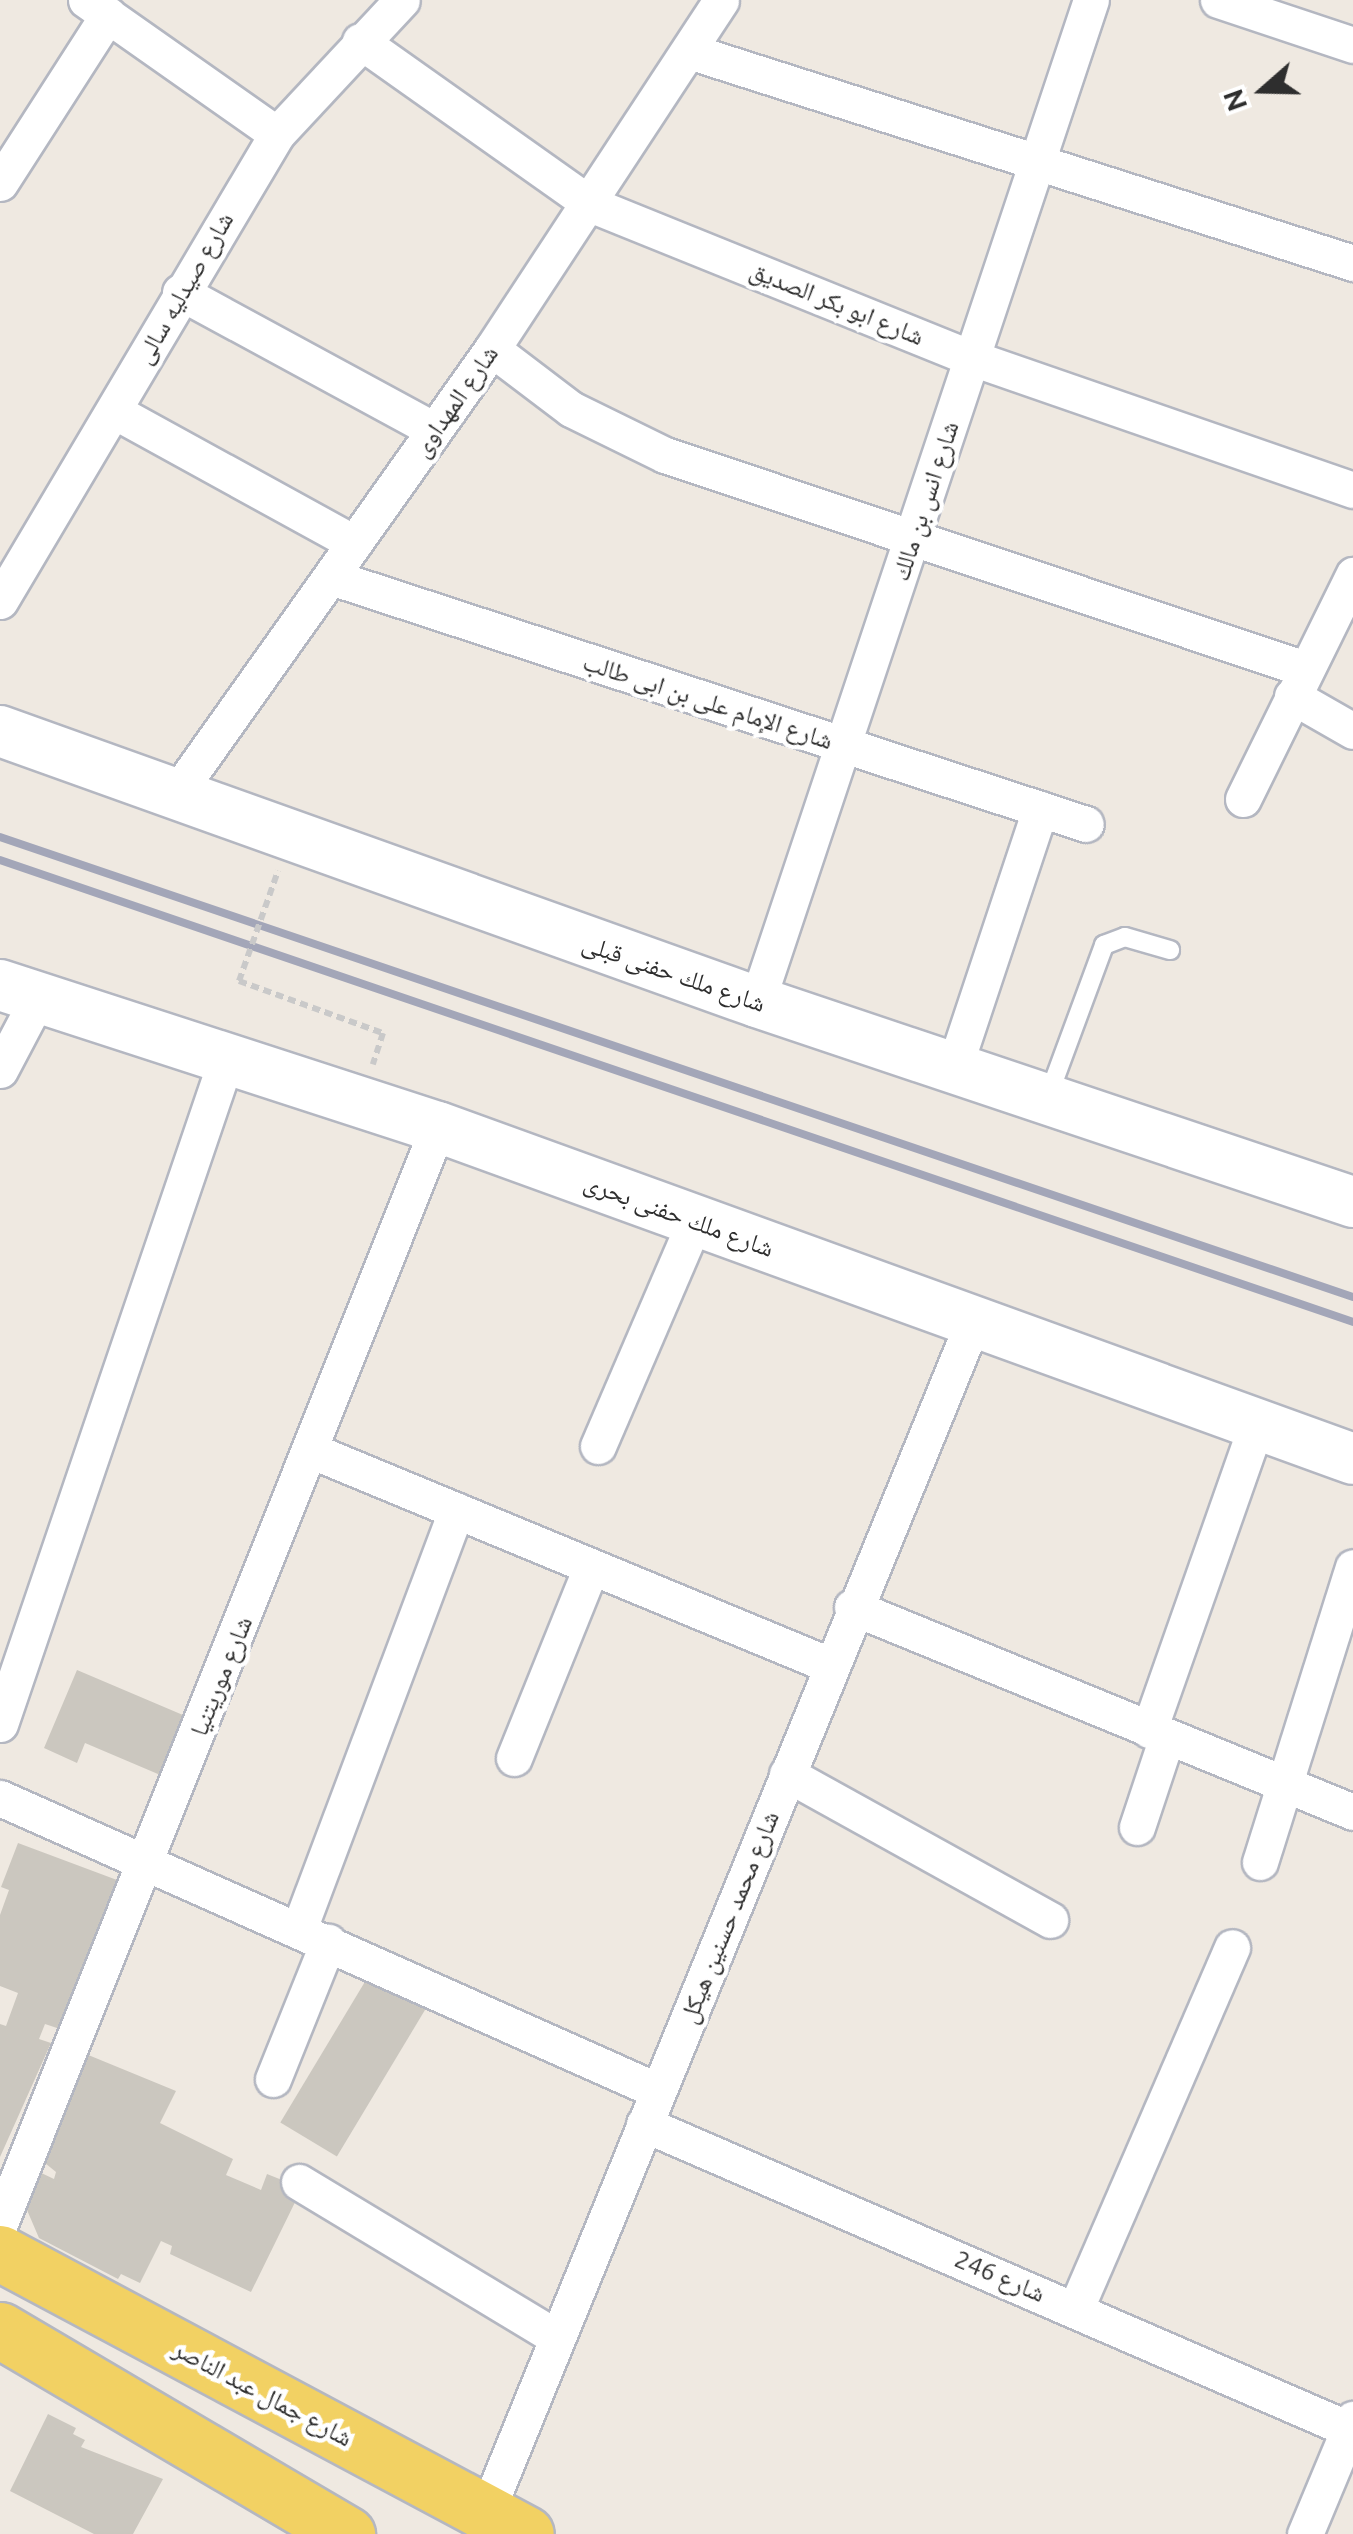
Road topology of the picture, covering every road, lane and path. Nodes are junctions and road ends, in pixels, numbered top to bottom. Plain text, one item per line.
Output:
1 (402, 0) edge
2 (720, 0) edge
3 (1091, 0) edge
4 (1218, 0) edge
5 (97, 8) edge
6 (360, 42) junction
7 (1353, 45) edge
8 (692, 52) junction
9 (277, 134) junction
10 (1038, 162) junction
11 (0, 183) edge
12 (590, 204) junction
13 (1353, 263) edge
14 (180, 292) junction
15 (492, 349) junction
16 (972, 358) junction
17 (114, 410) junction
18 (434, 430) junction
19 (1353, 490) edge
20 (912, 538) junction
21 (354, 543) junction
22 (1353, 575) edge
23 (330, 576) junction
24 (0, 600) edge
25 (1299, 682) junction
26 (0, 731) edge
27 (1353, 731) edge
28 (843, 745) junction
29 (176, 794) junction
30 (1243, 800) dead end
31 (1040, 809) junction
32 (1086, 824) dead end
33 (278, 871) dead end
34 (1170, 950) dead end
35 (19, 992) edge
36 (757, 1002) junction
37 (384, 1034) dead end
38 (224, 1063) junction
39 (954, 1068) junction
40 (0, 1070) edge
41 (1047, 1100) junction
42 (438, 1127) junction
43 (1350, 1193) edge
44 (695, 1220) junction
45 (973, 1322) junction
46 (1256, 1424) junction
47 (598, 1446) dead end
48 (310, 1450) junction
49 (1353, 1458) edge
50 (456, 1511) junction
51 (1353, 1566) edge
52 (591, 1567) junction
53 (852, 1607) junction
54 (832, 1666) junction
55 (1338, 1667) edge
56 (0, 1724) edge
57 (1158, 1733) junction
58 (514, 1758) dead end
59 (787, 1774) junction
60 (1284, 1782) junction
61 (0, 1798) edge
62 (1353, 1812) edge
63 (1138, 1826) dead end
64 (148, 1861) junction
65 (1260, 1862) dead end
66 (1050, 1920) dead end
67 (313, 1936) junction
68 (1232, 1947) dead end
69 (273, 2078) dead end
70 (658, 2091) junction
71 (644, 2124) junction
72 (299, 2182) dead end
73 (0, 2224) edge
74 (0, 2253) edge
75 (1076, 2308) junction
76 (0, 2330) edge
77 (554, 2336) junction
78 (1352, 2427) edge
79 (506, 2524) edge
80 (347, 2534) edge
81 (1304, 2534) edge

1 - 6 street, شارع صيدليه سالى
2 - 8 street, شارع المهداوى
3 - 10 street, شارع انس بن مالك
4 - 7 street
5 - 9 street
5 - 11 street
6 - 9 street, شارع صيدليه سالى
6 - 12 street, شارع ابو بكر الصديق
8 - 10 street
8 - 12 street, شارع المهداوى
9 - 14 street, شارع صيدليه سالى
10 - 13 street
10 - 16 street, شارع انس بن مالك
12 - 15 street, شارع المهداوى
12 - 16 street, شارع ابو بكر الصديق
14 - 17 street, شارع صيدليه سالى
14 - 18 street
15 - 18 street, شارع المهداوى
15 - 20 street
16 - 19 street, شارع ابو بكر الصديق
16 - 20 street, شارع انس بن مالك
17 - 21 street
17 - 24 street, شارع صيدليه سالى
18 - 21 street, شارع المهداوى
20 - 25 street
20 - 28 street, شارع انس بن مالك
21 - 23 street, شارع المهداوى
22 - 25 street
23 - 28 street, شارع الإمام على بن ابى طالب
23 - 29 street, شارع المهداوى
25 - 27 street
25 - 30 street
26 - 29 street, شارع ملك حفنى قبلى
28 - 31 street, شارع الإمام على بن ابى طالب
28 - 36 street, شارع انس بن مالك
29 - 36 street, شارع ملك حفنى قبلى
31 - 32 street, شارع الإمام على بن ابى طالب
31 - 39 street
33 - 37 path, bridge
34 - 41 lane
35 - 38 street, شارع ملك حفنى بحرى
35 - 40 street
36 - 39 street, شارع ملك حفنى قبلى
38 - 42 street, شارع ملك حفنى بحرى
38 - 56 street
39 - 41 street, شارع ملك حفنى قبلى
41 - 43 street, شارع ملك حفنى قبلى
42 - 44 street, شارع ملك حفنى بحرى
42 - 48 street, شارع موريتنيا
44 - 45 street, شارع ملك حفنى بحرى
44 - 47 street
45 - 46 street, شارع ملك حفنى بحرى
45 - 53 street, شارع محمد حسنين هيكل
46 - 49 street, شارع ملك حفنى بحرى
46 - 57 street
48 - 50 street
48 - 64 street, شارع موريتنيا
50 - 52 street
50 - 67 street
51 - 55 street
52 - 54 street
52 - 58 street
53 - 54 street, شارع محمد حسنين هيكل
53 - 57 street
54 - 59 street, شارع محمد حسنين هيكل
55 - 60 street
57 - 60 street
57 - 63 street
59 - 66 street
59 - 70 street, شارع محمد حسنين هيكل
60 - 62 street
60 - 65 street
61 - 64 street
64 - 67 street
64 - 73 street, شارع موريتنيا
67 - 69 street
67 - 70 street
68 - 75 street
70 - 71 street, شارع محمد حسنين هيكل
71 - 75 street, شارع 246
71 - 77 street, شارع محمد حسنين هيكل
72 - 77 street
74 - 79 main road, شارع جمال عبد الناصر
75 - 78 street, شارع 246
76 - 80 main road
77 - 79 street, شارع محمد حسنين هيكل
78 - 81 street

